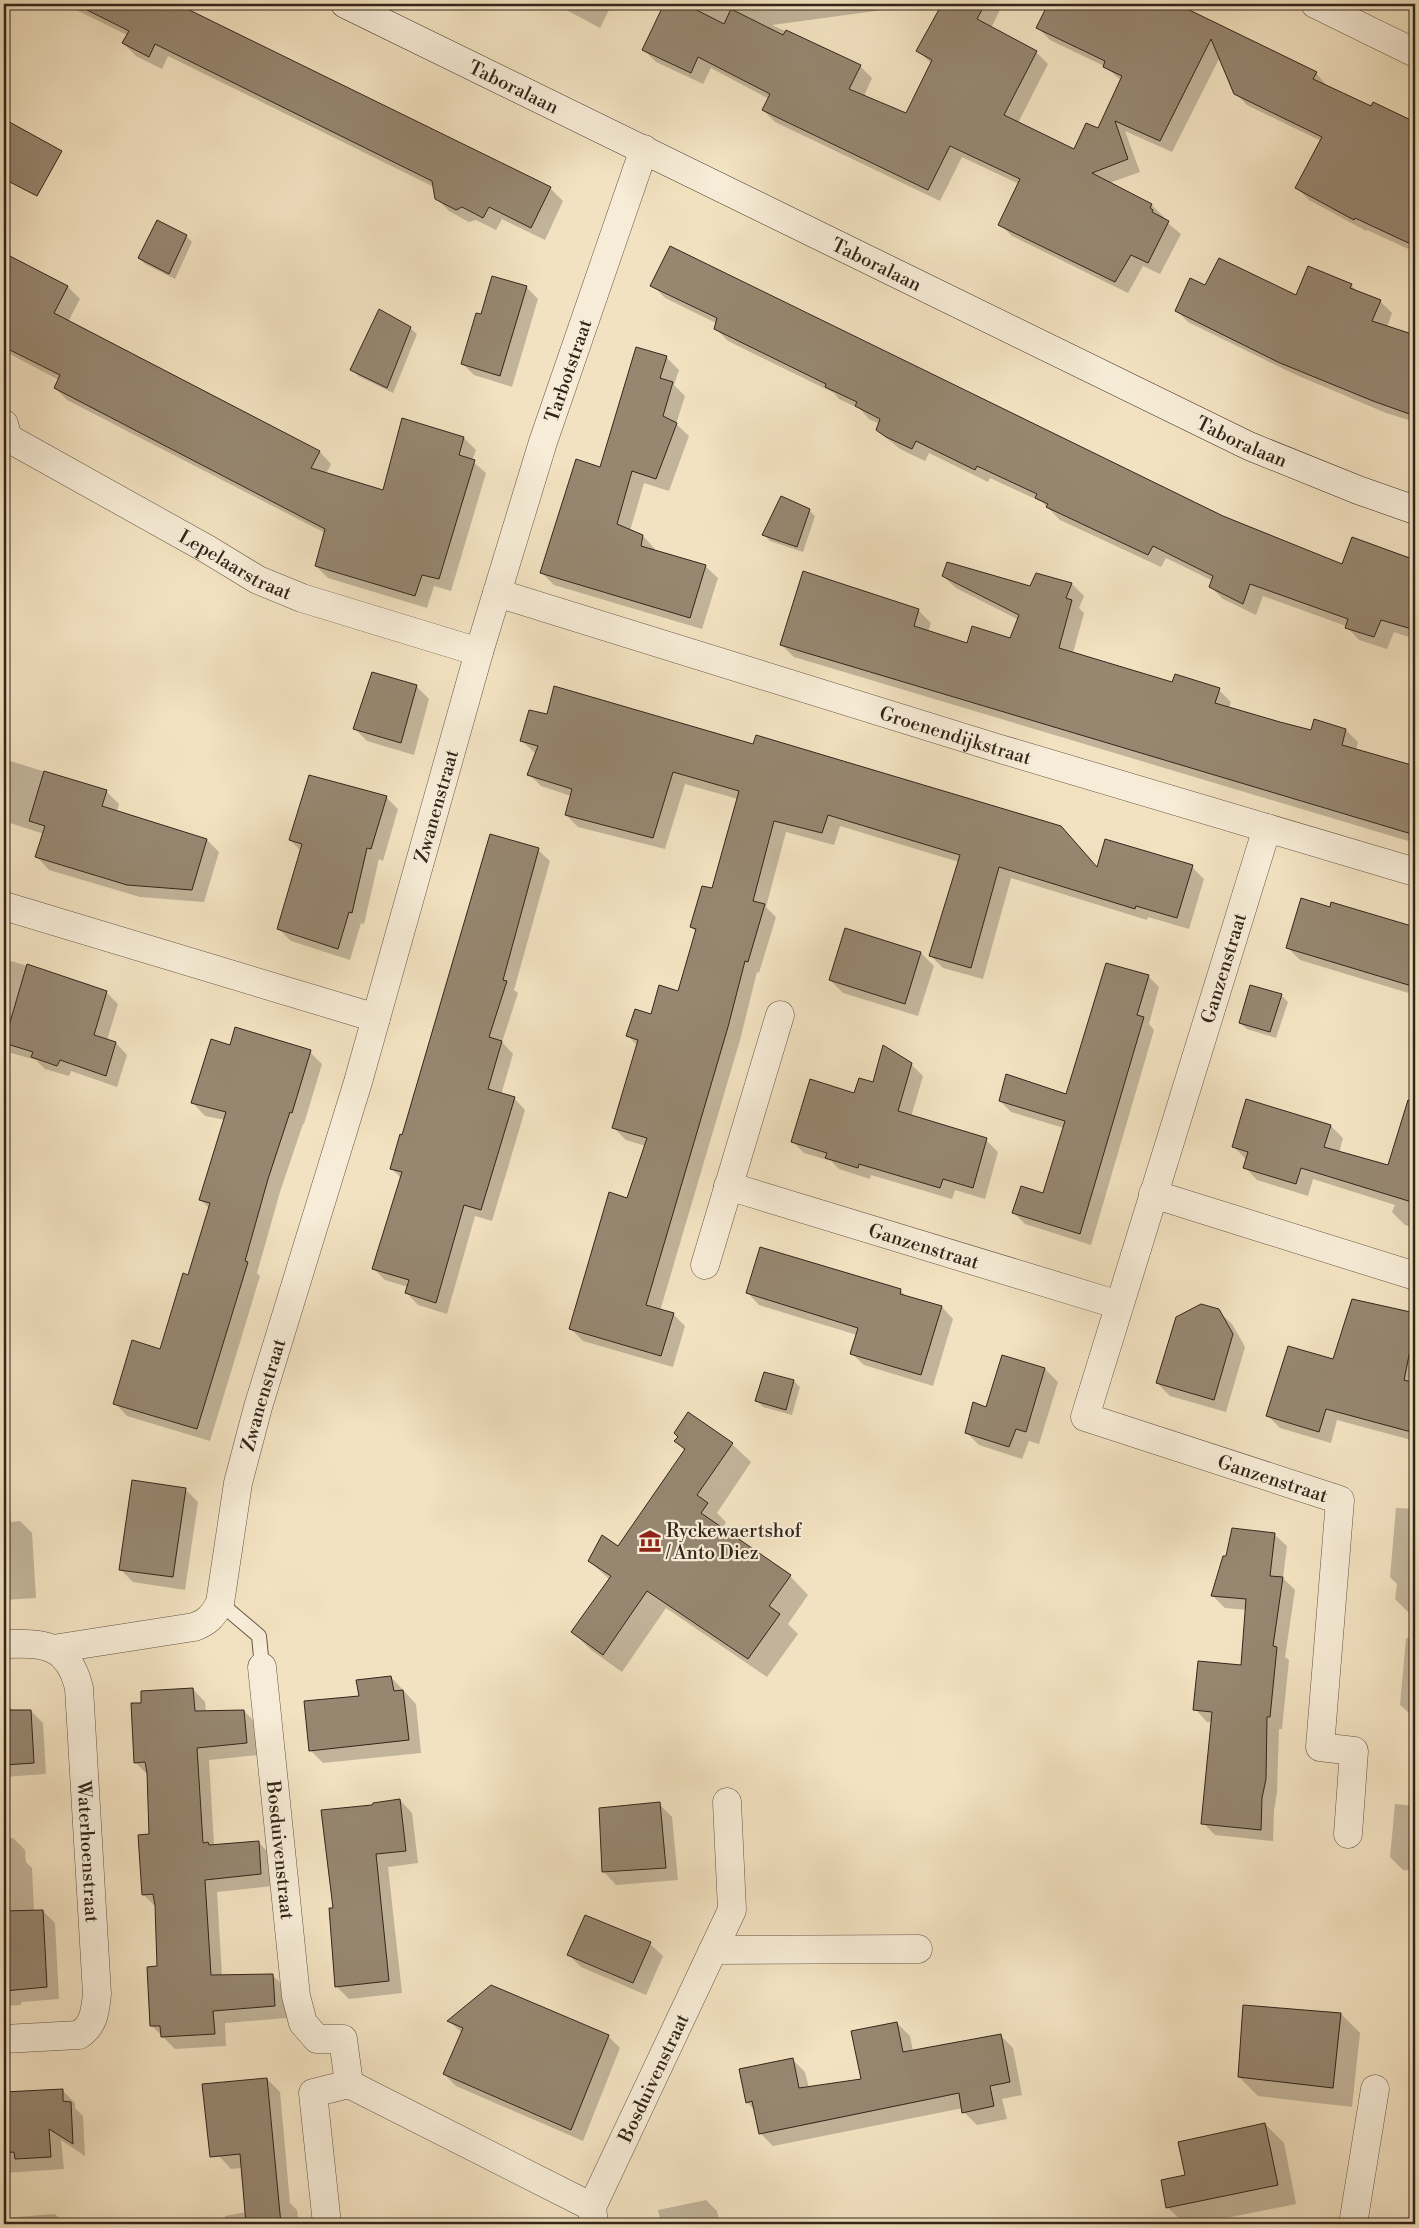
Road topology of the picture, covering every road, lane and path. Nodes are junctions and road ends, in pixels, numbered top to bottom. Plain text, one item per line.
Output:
1 (345, 4) edge
2 (1315, 4) edge
3 (1415, 53) edge
4 (644, 150) junction
5 (5, 434) edge
6 (1415, 510) edge
7 (497, 593) junction
8 (479, 652) junction
9 (1267, 828) junction
10 (1415, 872) edge
11 (4, 906) edge
12 (780, 1015) dead end
13 (376, 1018) junction
14 (728, 1186) junction
15 (1153, 1194) junction
16 (705, 1265) dead end
17 (1415, 1276) edge
18 (1119, 1306) junction
19 (220, 1603) junction
20 (4, 1644) edge
21 (52, 1649) junction
22 (262, 1667) joint
23 (726, 1802) dead end
24 (1348, 1834) dead end
25 (918, 1949) dead end
26 (713, 1950) junction
27 (4, 2040) edge
28 (348, 2084) junction
29 (1376, 2089) dead end
30 (593, 2215) edge
31 (327, 2224) edge
32 (1354, 2224) edge

1 - 4 street, Taboralaan
2 - 3 street
4 - 6 street, Taboralaan
4 - 7 street, Tarbotstraat
5 - 8 street, Lepelaarstraat
7 - 8 street, Zwanenstraat
7 - 9 street, Groenendijkstraat
8 - 13 street, Zwanenstraat
9 - 10 street, Groenendijkstraat
9 - 15 street, Ganzenstraat
11 - 13 street
12 - 14 street
13 - 19 street, Zwanenstraat
14 - 16 street
14 - 18 street, Ganzenstraat
15 - 17 street
15 - 18 street, Ganzenstraat
18 - 24 street, Ganzenstraat
19 - 21 street, Zwanenstraat
19 - 22 lane, Bosduivenstraat
20 - 21 street, Waterhoenstraat
21 - 27 street, Waterhoenstraat
22 - 28 street, Bosduivenstraat
23 - 26 street, Bosduivenstraat
25 - 26 street
26 - 30 street, Bosduivenstraat
28 - 30 street, Bosduivenstraat
28 - 31 street
29 - 32 street

